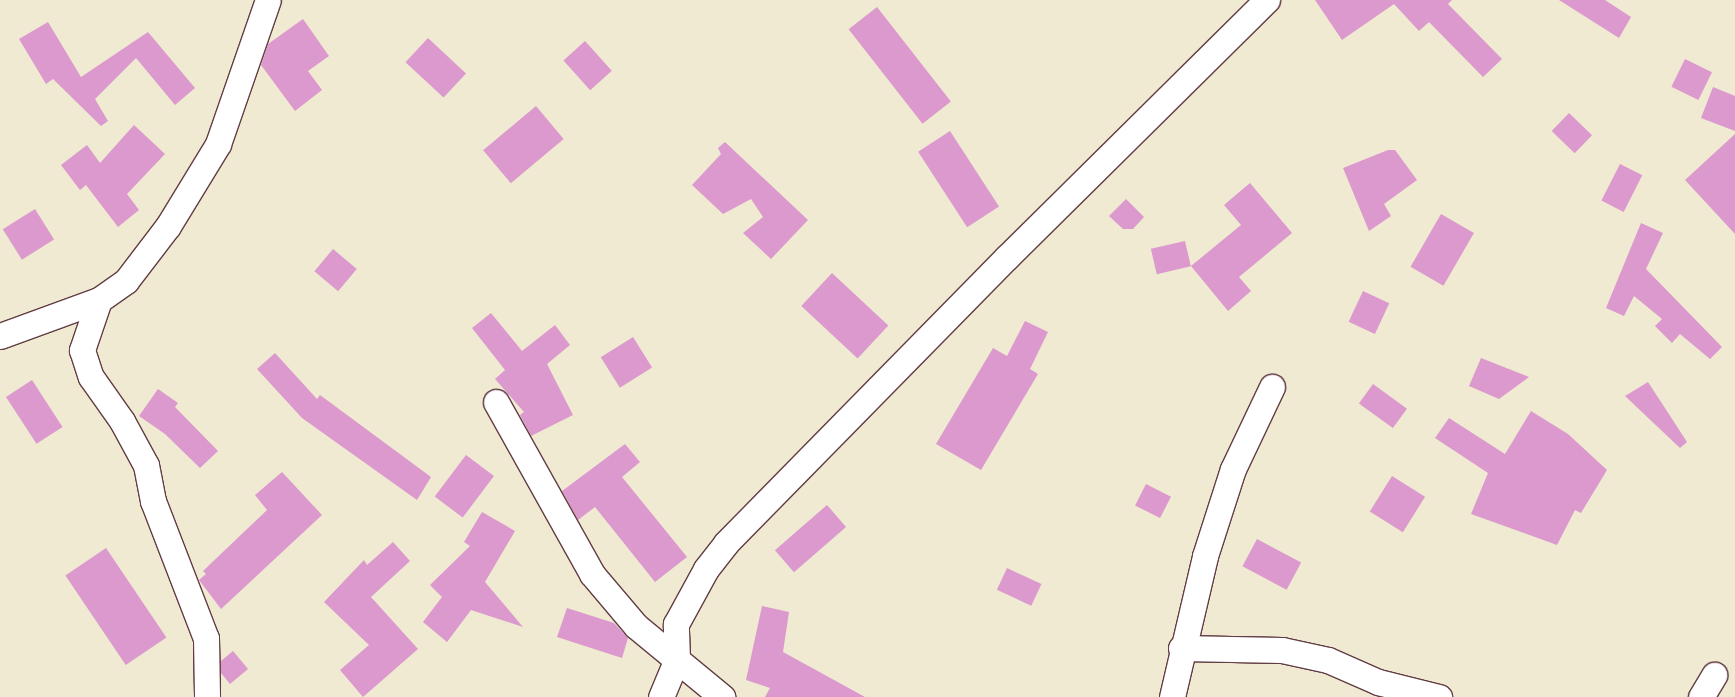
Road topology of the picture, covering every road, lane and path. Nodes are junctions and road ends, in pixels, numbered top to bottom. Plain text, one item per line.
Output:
1 (268, 0) edge
2 (1267, 0) edge
3 (99, 300) junction
4 (0, 336) edge
5 (1272, 387) dead end
6 (496, 402) dead end
7 (1181, 648) junction
8 (677, 659) junction
9 (1714, 675) dead end
10 (206, 697) edge
11 (661, 697) edge
12 (722, 697) edge
13 (1172, 697) edge
14 (1439, 697) edge
15 (1701, 697) edge

1 - 3 street
2 - 8 street
3 - 4 street
3 - 10 street
5 - 7 street
6 - 8 street
7 - 13 street
7 - 14 street
8 - 11 street
8 - 12 street
9 - 15 street

